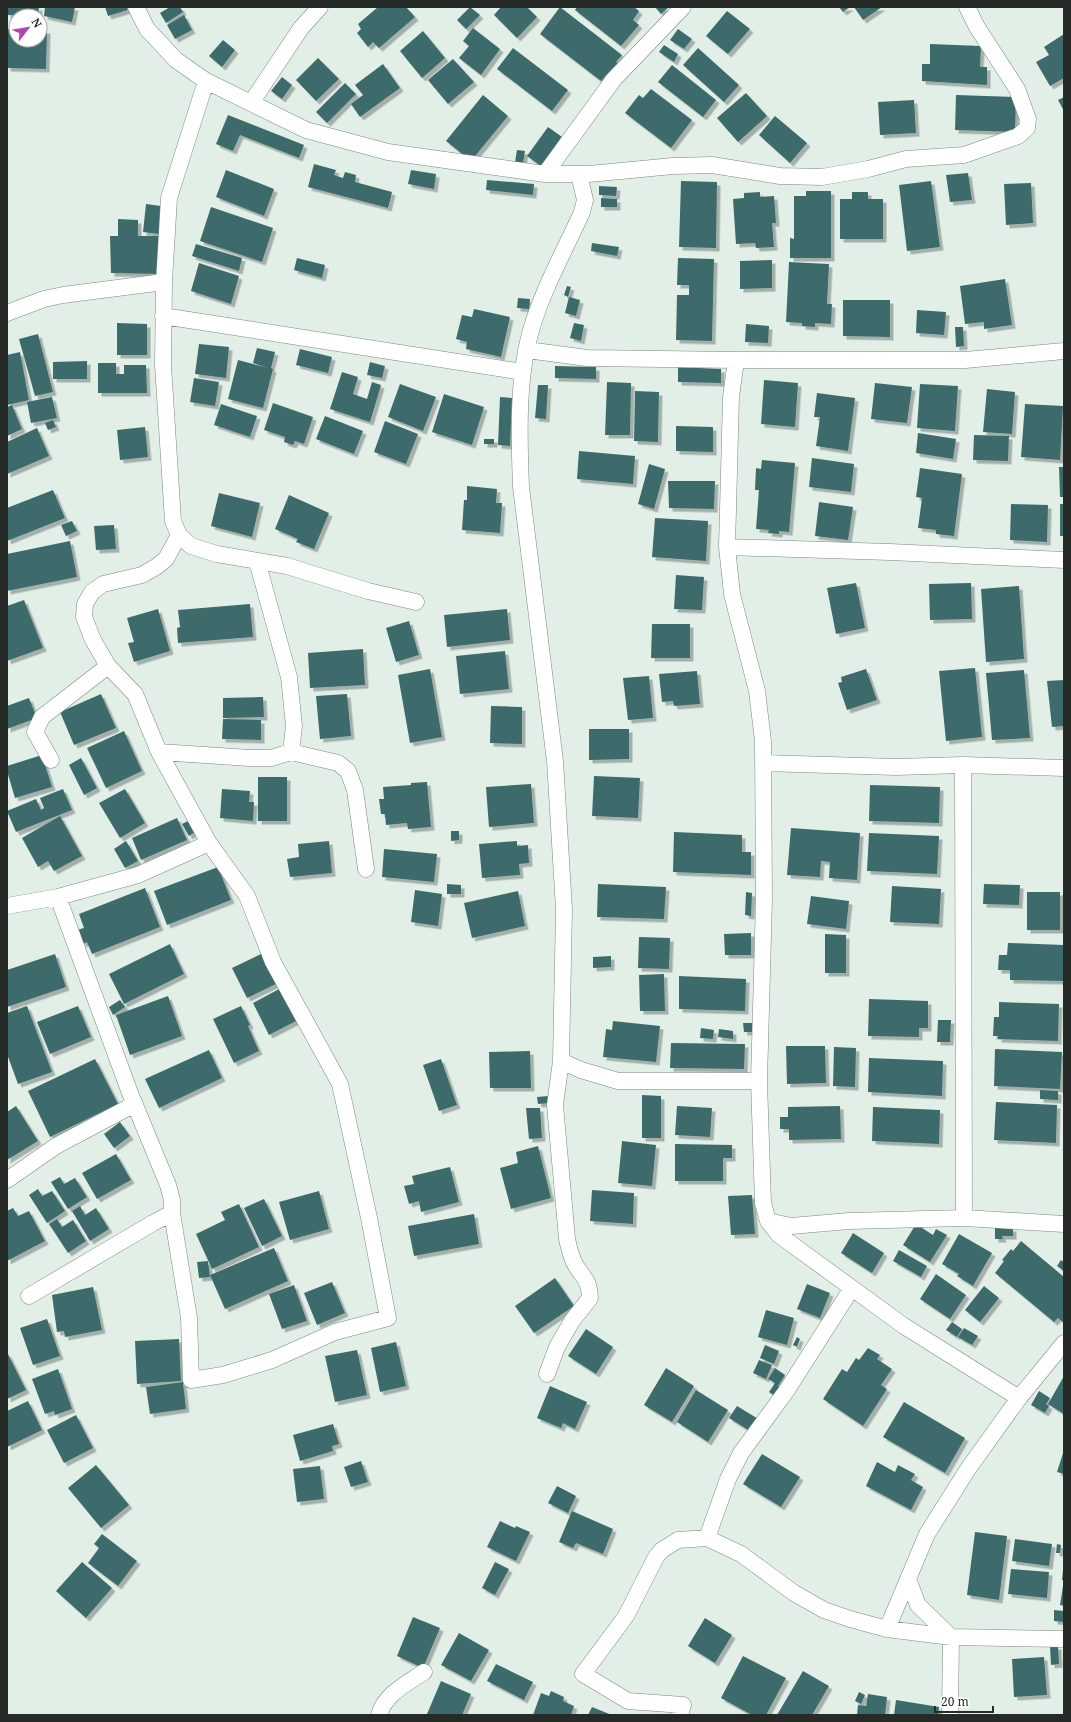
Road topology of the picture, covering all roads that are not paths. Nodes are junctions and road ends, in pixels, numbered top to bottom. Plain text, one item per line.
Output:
1 (136, 7) edge
2 (320, 7) edge
3 (683, 7) edge
4 (967, 7) edge
5 (206, 81) junction
6 (251, 103) junction
7 (545, 174) junction
8 (579, 174) junction
9 (164, 282) junction
10 (7, 313) edge
11 (163, 316) junction
12 (527, 350) junction
13 (1064, 351) edge
14 (736, 360) junction
15 (523, 372) junction
16 (179, 535) junction
17 (727, 547) junction
18 (1064, 560) edge
19 (257, 561) junction
20 (416, 602) dead end
21 (108, 666) junction
22 (159, 752) junction
23 (291, 752) junction
24 (51, 760) dead end
25 (763, 763) junction
26 (963, 765) junction
27 (1064, 768) edge
28 (209, 843) junction
29 (366, 869) dead end
30 (58, 897) junction
31 (7, 906) edge
32 (562, 1061) junction
33 (759, 1080) junction
34 (135, 1104) junction
35 (7, 1180) edge
36 (172, 1213) junction
37 (964, 1218) junction
38 (768, 1221) junction
39 (1064, 1224) edge
40 (852, 1288) junction
41 (29, 1296) dead end
42 (1064, 1343) edge
43 (547, 1374) dead end
44 (1019, 1398) junction
45 (707, 1538) junction
46 (908, 1579) junction
47 (887, 1629) junction
48 (951, 1637) junction
49 (1064, 1639) edge
50 (424, 1672) dead end
51 (379, 1715) edge
52 (680, 1715) edge
53 (950, 1715) edge

1 - 5 street
2 - 6 street
3 - 7 street
4 - 8 street
5 - 6 street
5 - 9 street
6 - 7 street
7 - 8 street
8 - 12 street
9 - 10 street
9 - 11 street
11 - 15 street
11 - 16 street
12 - 14 street
12 - 15 street
13 - 14 street
14 - 17 street
15 - 32 street
16 - 19 street
16 - 21 street
17 - 18 street
17 - 25 street
19 - 20 street
19 - 23 street
21 - 22 street
21 - 24 street
22 - 23 street
22 - 28 street
23 - 29 street
25 - 26 street
25 - 33 street
26 - 27 street
26 - 37 street
28 - 30 street
28 - 36 street
30 - 31 street
30 - 34 street
32 - 33 street
32 - 43 street
33 - 38 street
34 - 35 street
34 - 36 street
36 - 41 street
37 - 38 street
37 - 39 street
38 - 40 street
40 - 44 street
40 - 45 street
42 - 44 street
44 - 46 street
45 - 47 street
45 - 52 street
46 - 47 street
46 - 48 street
47 - 48 street
48 - 49 street
48 - 53 street
50 - 51 street

